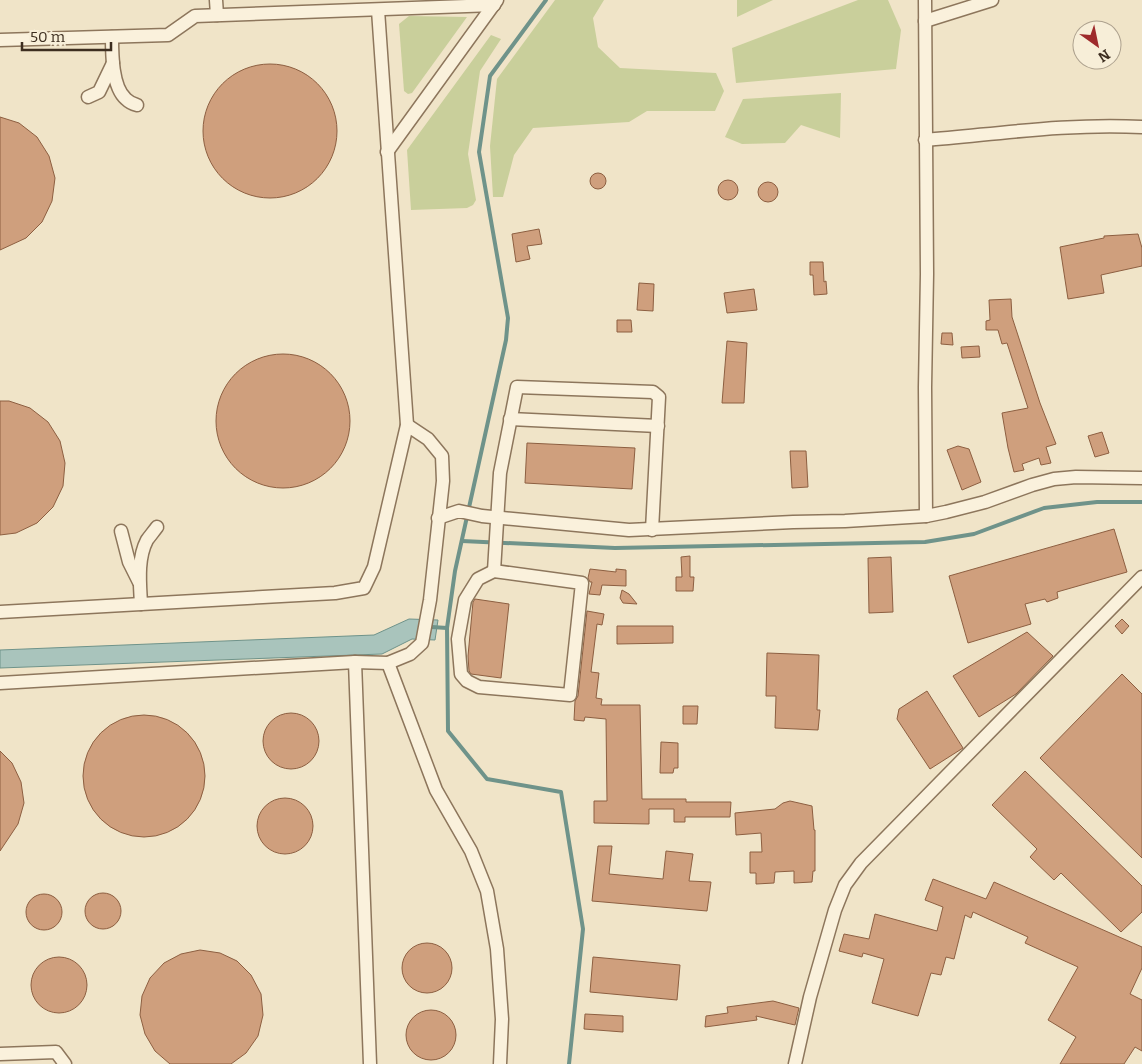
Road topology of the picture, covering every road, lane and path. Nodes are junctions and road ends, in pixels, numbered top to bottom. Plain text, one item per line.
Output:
1 (216, 0) edge
2 (924, 0) edge
3 (992, 0) edge
4 (495, 2) edge
5 (378, 10) junction
6 (217, 15) junction
7 (925, 21) junction
8 (112, 37) junction
9 (0, 40) edge
10 (113, 63) junction
11 (88, 97) dead end
12 (137, 105) dead end
13 (1142, 127) edge
14 (925, 140) junction
15 (387, 152) junction
16 (510, 419) junction
17 (407, 425) junction
18 (658, 426) junction
19 (1142, 478) edge
20 (926, 516) junction
21 (438, 518) junction
22 (498, 518) junction
23 (157, 527) dead end
24 (652, 530) junction
25 (120, 531) dead end
26 (494, 571) junction
27 (1142, 577) edge
28 (139, 582) junction
29 (141, 604) junction
30 (0, 612) edge
31 (355, 662) junction
32 (388, 663) junction
33 (0, 683) edge
34 (0, 1054) edge
35 (64, 1064) edge
36 (370, 1064) edge
37 (500, 1064) edge
38 (795, 1064) edge

1 - 6 street
2 - 7 street
3 - 7 street
4 - 5 street
4 - 15 street
5 - 6 street
5 - 15 street
6 - 8 street
7 - 14 street
8 - 9 street
8 - 10 street
10 - 11 street
10 - 12 street
13 - 14 street
14 - 20 street
15 - 17 street
16 - 18 street
16 - 18 street
16 - 22 street
17 - 21 street
17 - 29 street
18 - 24 street
19 - 20 street
20 - 24 street
21 - 22 street
21 - 32 street
22 - 24 street
22 - 26 street
23 - 28 street
25 - 28 street
26 - 26 street
27 - 38 street
28 - 29 street
29 - 30 street
31 - 32 street
31 - 33 street
31 - 36 street
32 - 37 street
34 - 35 street

